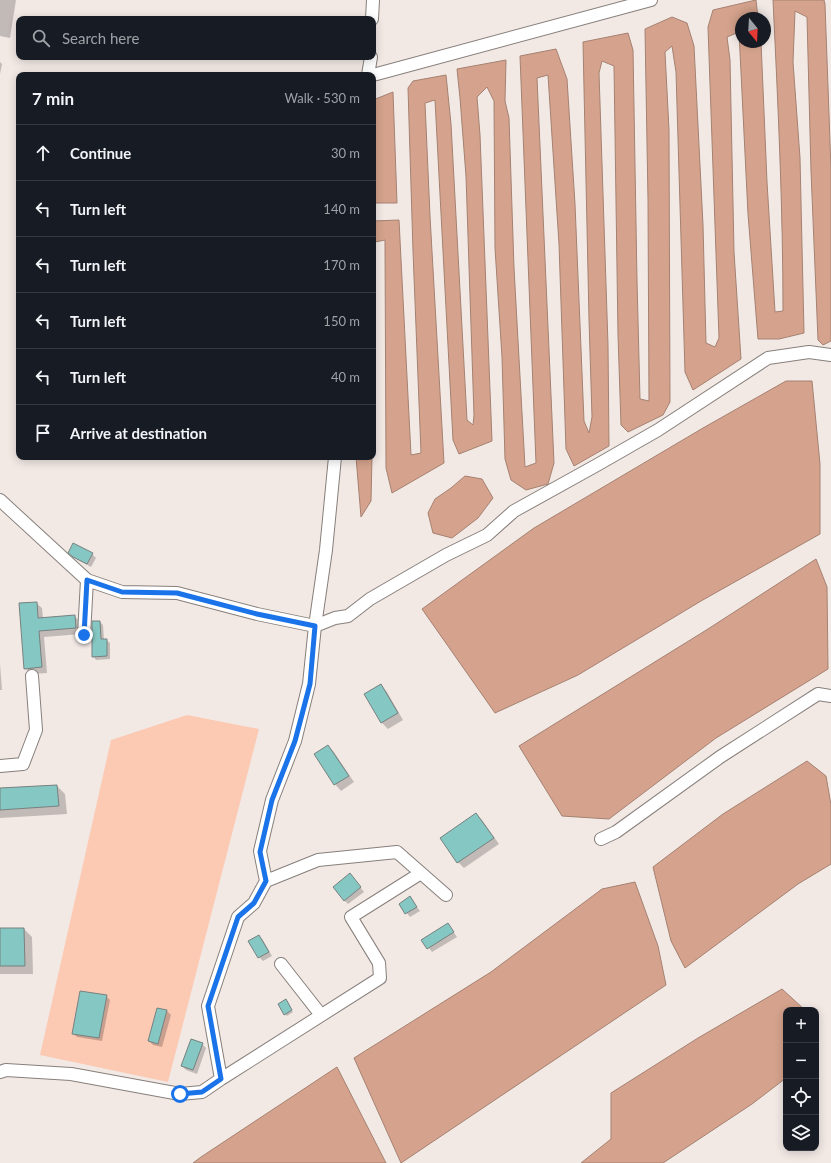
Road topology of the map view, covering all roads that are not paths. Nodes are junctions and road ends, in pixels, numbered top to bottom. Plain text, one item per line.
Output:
1 (373, 0) edge
2 (651, 0) edge
3 (636, 2) edge
4 (372, 16) edge
5 (370, 60) edge
6 (368, 72) edge
7 (376, 74) edge
8 (831, 355) edge
9 (335, 460) edge
10 (0, 500) edge
11 (87, 580) junction
12 (315, 626) junction
13 (84, 635) dead end
14 (32, 676) dead end
15 (831, 696) edge
16 (0, 766) edge
17 (601, 839) dead end
18 (421, 873) junction
19 (266, 881) junction
20 (446, 895) dead end
21 (280, 964) dead end
22 (321, 1015) junction
23 (0, 1072) edge
24 (221, 1079) junction

1 - 4 lane
2 - 3 lane
3 - 7 lane
5 - 6 lane
8 - 12 lane
9 - 12 lane
10 - 11 lane
11 - 12 lane
11 - 13 lane
12 - 19 lane
14 - 16 lane
15 - 17 lane
18 - 19 lane
18 - 20 lane
18 - 22 lane
19 - 24 lane
21 - 22 lane
22 - 24 lane
23 - 24 lane

